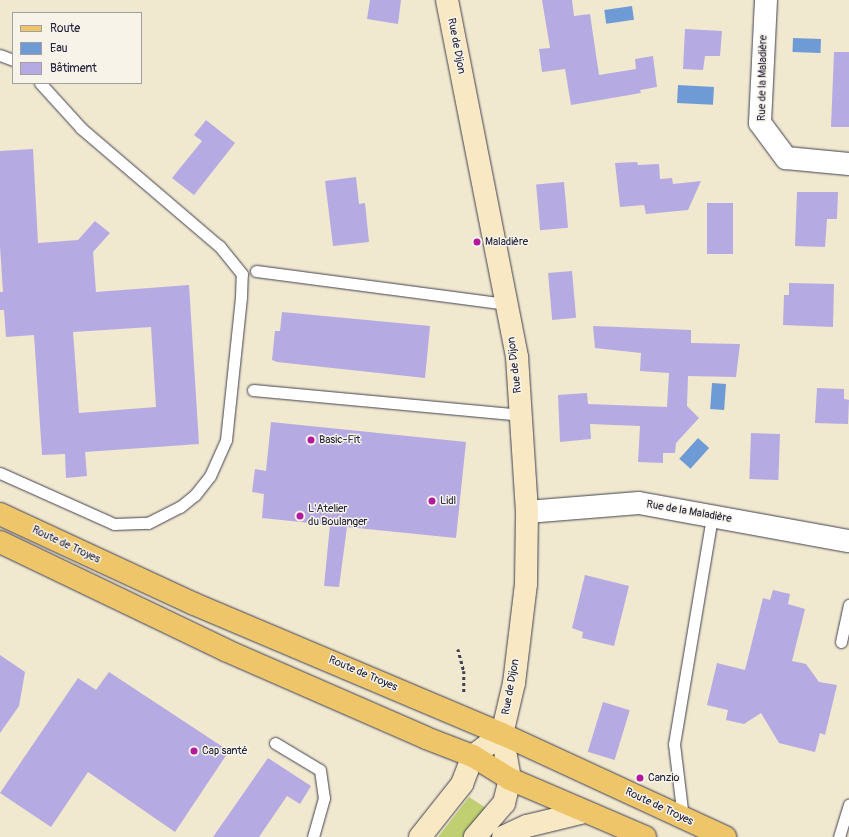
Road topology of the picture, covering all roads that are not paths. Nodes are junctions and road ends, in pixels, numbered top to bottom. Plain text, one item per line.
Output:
1 (447, 0) edge
2 (766, 0) edge
3 (0, 55) edge
4 (12, 60) edge
5 (41, 84) edge
6 (849, 164) edge
7 (256, 271) dead end
8 (506, 304) junction
9 (253, 390) dead end
10 (520, 415) junction
11 (0, 473) edge
12 (527, 512) junction
13 (0, 514) edge
14 (712, 516) junction
15 (849, 541) edge
16 (0, 542) edge
17 (849, 605) edge
18 (841, 642) dead end
19 (500, 739) junction
20 (274, 743) dead end
21 (473, 756) junction
22 (510, 780) junction
23 (849, 805) edge
24 (585, 812) junction
25 (684, 818) junction
26 (313, 837) edge
27 (420, 837) edge
28 (475, 837) edge
29 (503, 837) edge
30 (645, 837) edge
31 (725, 837) edge
32 (839, 837) edge

1 - 8 street, Rue de Dijon
2 - 6 street, Rue de la Maladière
3 - 4 lane
5 - 11 lane
7 - 8 lane
8 - 10 street, Rue de Dijon
9 - 10 lane
10 - 12 street, Rue de Dijon
12 - 14 street, Rue de la Maladière
12 - 19 street, Rue de Dijon
13 - 19 main road, Route de Troyes
14 - 15 street, Rue de la Maladière
14 - 25 lane
16 - 21 main road
17 - 18 lane
19 - 21 street
19 - 22 street
19 - 25 main road, Route de Troyes
20 - 26 lane
21 - 22 main road
21 - 27 street
22 - 24 main road
22 - 28 street
23 - 32 lane
24 - 29 street
24 - 30 main road
25 - 31 main road, Route de Troyes

